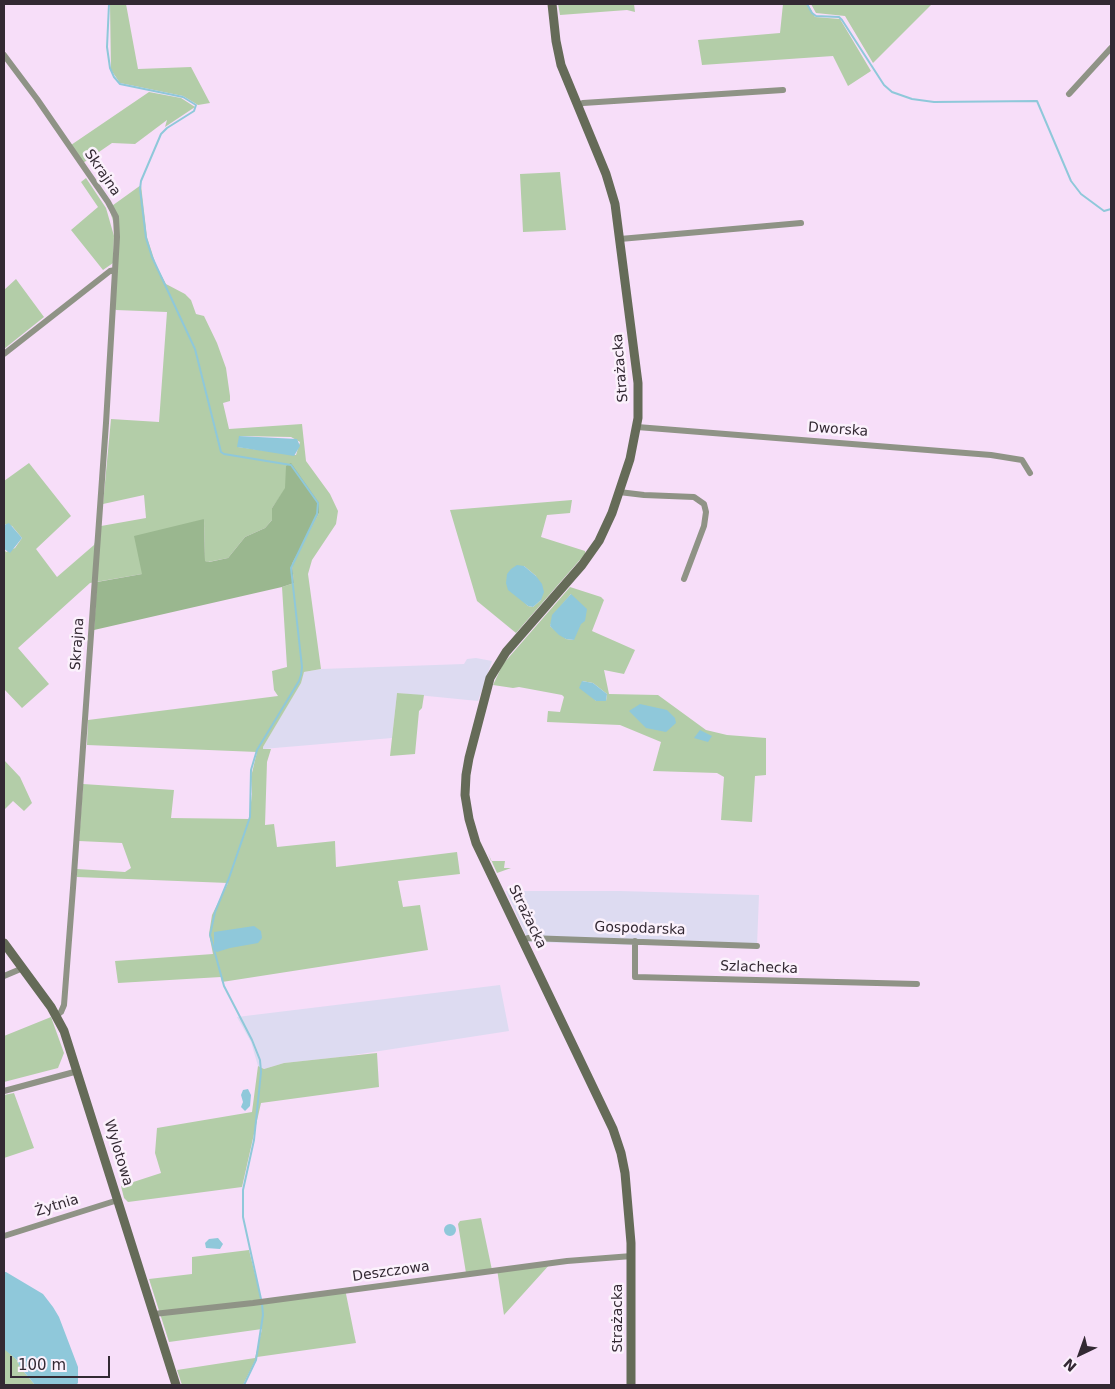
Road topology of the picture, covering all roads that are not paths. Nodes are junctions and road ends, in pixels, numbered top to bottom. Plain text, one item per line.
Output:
1 (552, 4) edge
2 (1111, 48) edge
3 (4, 55) edge
4 (783, 90) dead end
5 (1069, 94) dead end
6 (577, 106) junction
7 (800, 223) dead end
8 (620, 239) junction
9 (115, 270) junction
10 (4, 354) edge
11 (637, 427) junction
12 (1030, 473) dead end
13 (619, 492) junction
14 (684, 579) dead end
15 (523, 940) junction
16 (636, 941) junction
17 (4, 943) edge
18 (757, 946) dead end
19 (23, 968) junction
20 (4, 976) edge
21 (917, 984) dead end
22 (56, 1016) junction
23 (78, 1071) junction
24 (4, 1091) edge
25 (118, 1200) junction
26 (4, 1236) edge
27 (632, 1256) junction
28 (154, 1314) junction
29 (176, 1385) edge
30 (631, 1385) edge

1 - 6 street, Strażacka
2 - 5 street
3 - 9 street, Skrajna
4 - 6 street
6 - 8 street, Strażacka
7 - 8 street
8 - 11 street, Strażacka
9 - 10 street
9 - 22 street, Skrajna
11 - 12 street, Dworska
11 - 13 street, Strażacka
13 - 14 street
13 - 15 street, Strażacka
15 - 16 street, Gospodarska
15 - 27 street, Strażacka
16 - 18 street, Gospodarska
16 - 21 street, Szlachecka
17 - 19 street, Wylotowa
19 - 20 street
19 - 22 street, Wylotowa
22 - 23 street, Wylotowa
23 - 24 street
23 - 25 street, Wylotowa
25 - 26 street, Żytnia
25 - 28 street, Wylotowa
27 - 28 street, Deszczowa
27 - 30 street, Strażacka
28 - 29 street, Wylotowa

